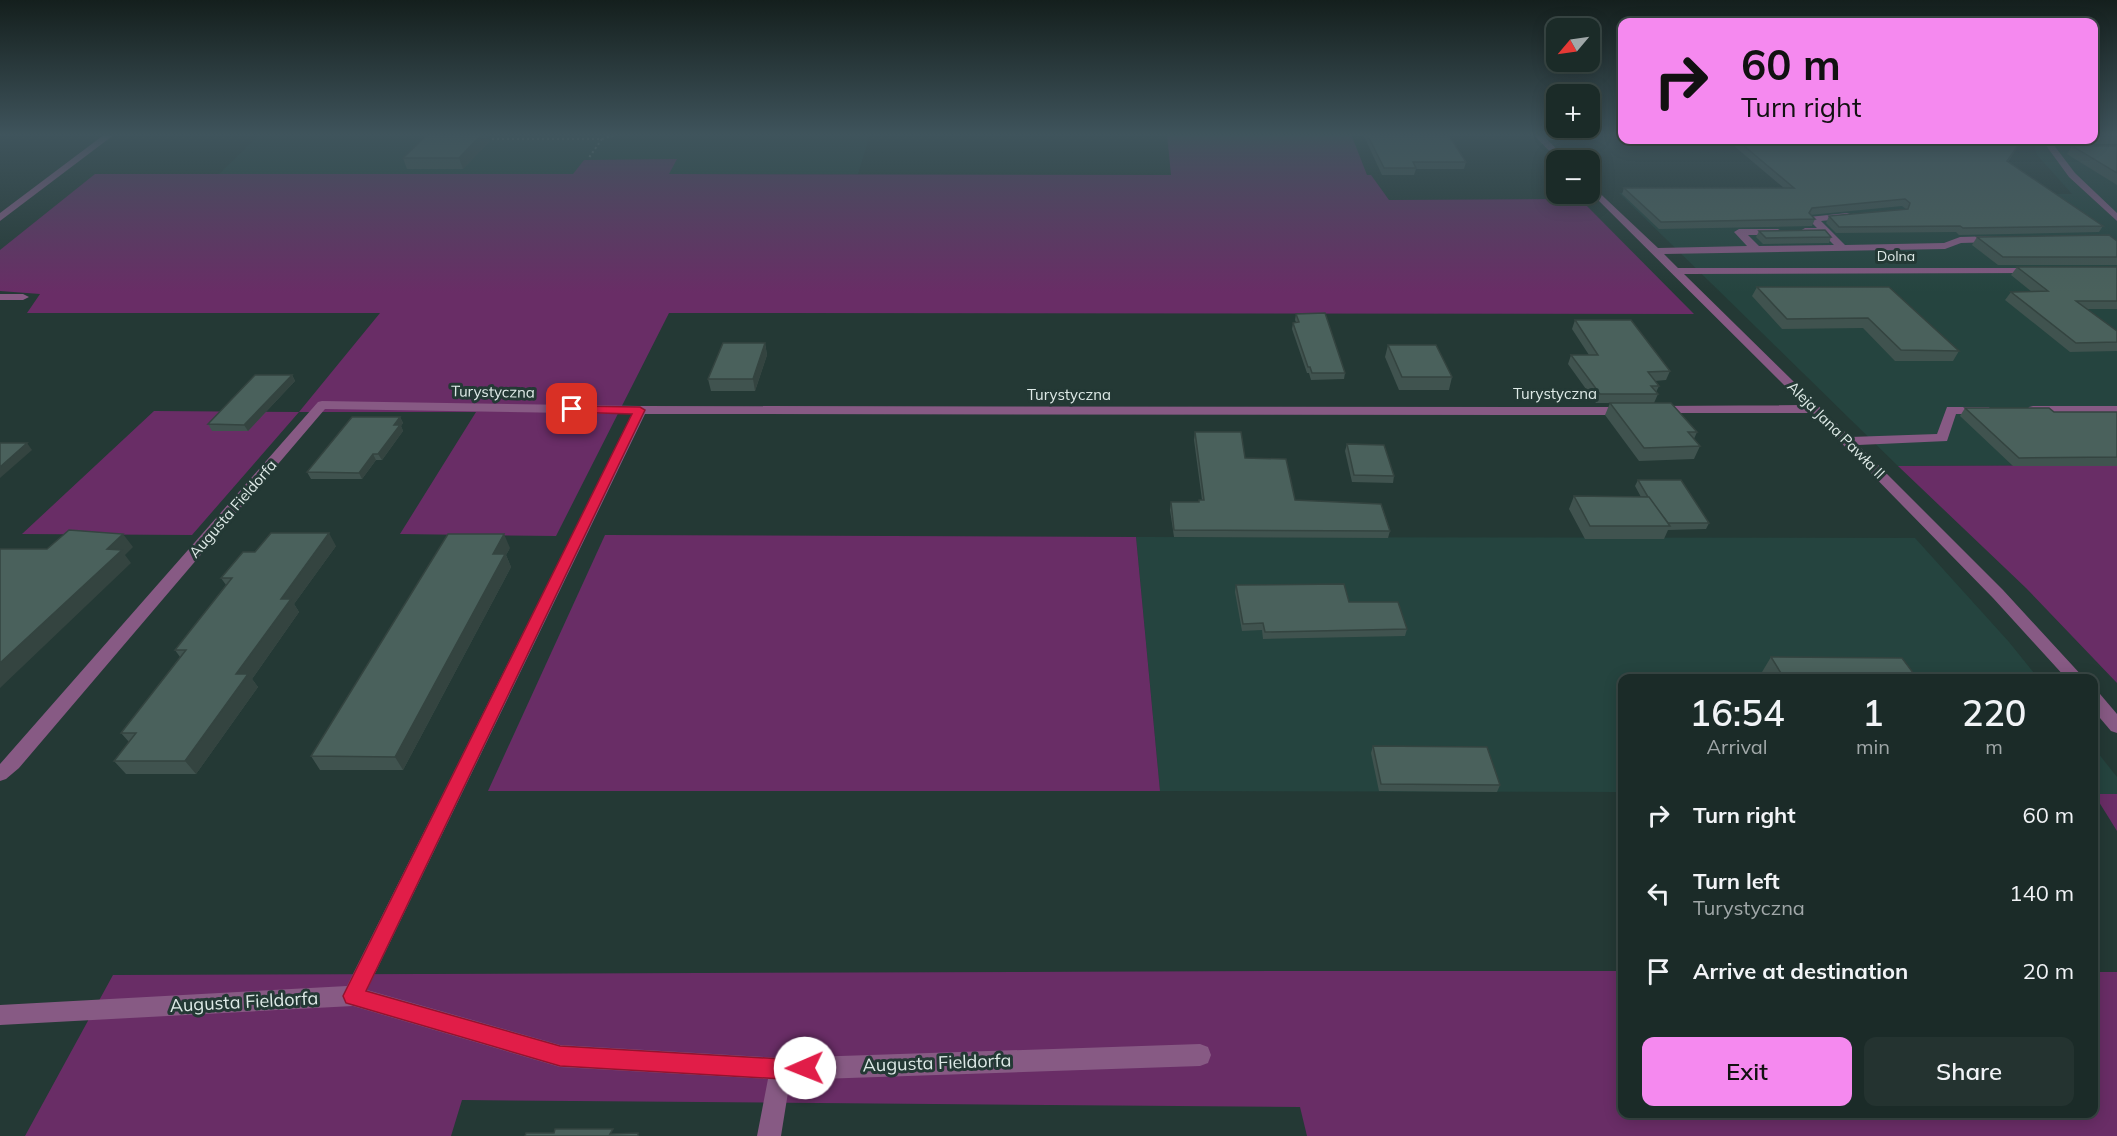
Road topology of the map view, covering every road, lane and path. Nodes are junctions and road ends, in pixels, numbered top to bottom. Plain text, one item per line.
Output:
1 (41, 187) edge
2 (2085, 187) edge
3 (1600, 197) edge
4 (1857, 215) edge
5 (0, 218) edge
6 (2117, 218) edge
7 (1826, 231) junction
8 (2005, 239) edge
9 (1843, 248) junction
10 (1756, 249) junction
11 (1655, 251) junction
12 (2046, 270) edge
13 (1675, 271) junction
14 (0, 297) edge
15 (23, 297) dead end
16 (322, 405) joint
17 (1815, 409) junction
18 (640, 410) junction
19 (1998, 410) edge
20 (2022, 410) edge
21 (2117, 410) edge
22 (1847, 441) junction
23 (2072, 674) edge
24 (2098, 704) edge
25 (2117, 726) edge
26 (0, 774) edge
27 (353, 996) junction
28 (0, 1015) edge
29 (1200, 1055) dead end
30 (782, 1069) junction
31 (769, 1136) edge

1 - 5 street
2 - 6 street
3 - 11 street, Aleja Jana Pawła II
4 - 7 street
7 - 9 street
7 - 10 street
8 - 9 street
9 - 10 street
10 - 11 street
11 - 13 street, Aleja Jana Pawła II
12 - 13 street, Dolna
13 - 17 street, Aleja Jana Pawła II
14 - 15 street
16 - 18 street, Turystyczna
16 - 26 street, Augusta Fieldorfa
17 - 18 street, Turystyczna
17 - 22 street, Aleja Jana Pawła II
18 - 27 street
19 - 22 street
20 - 21 street
22 - 23 street, Aleja Jana Pawła II
24 - 25 street
27 - 28 street, Augusta Fieldorfa
27 - 30 street, Augusta Fieldorfa
29 - 30 street, Augusta Fieldorfa
30 - 31 street

